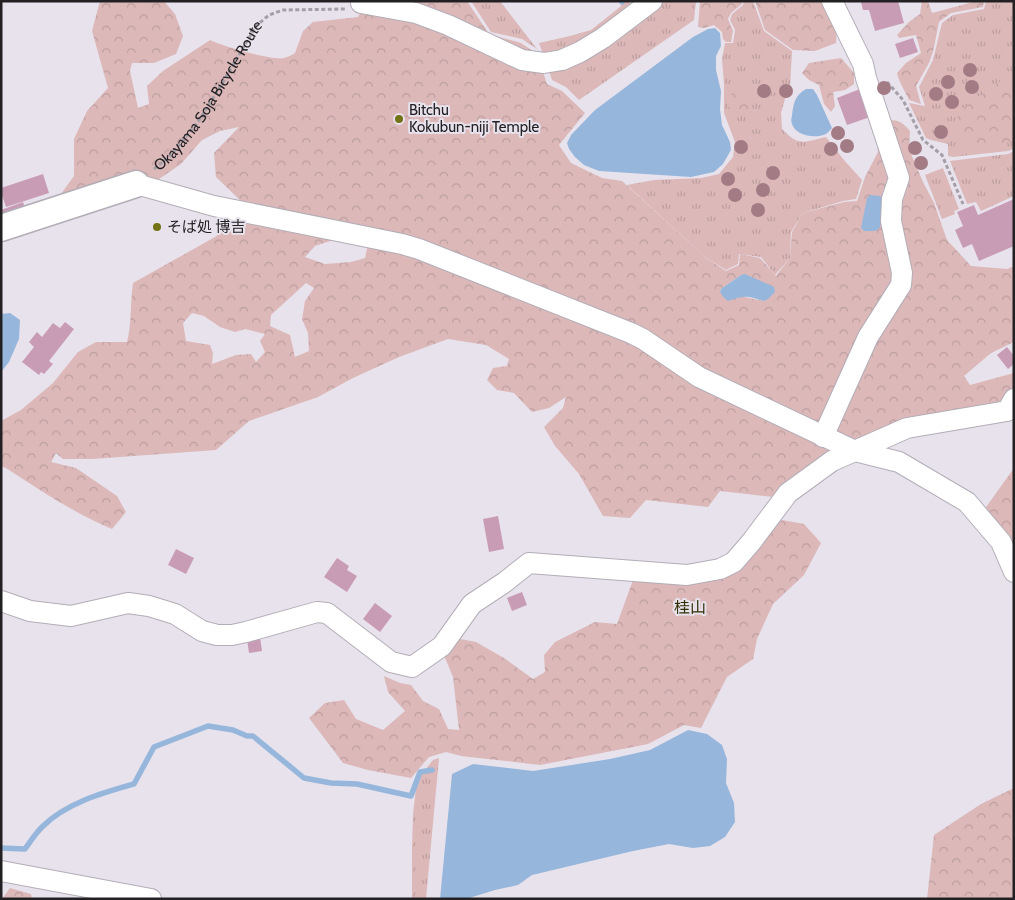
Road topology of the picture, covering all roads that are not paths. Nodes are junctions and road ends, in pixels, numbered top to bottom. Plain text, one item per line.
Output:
1 (652, 1) edge
2 (832, 1) edge
3 (361, 3) road end
4 (136, 184) joint
5 (1, 228) edge
6 (1014, 399) edge
7 (823, 437) junction
8 (855, 451) junction
9 (1014, 572) edge
10 (1, 602) edge
11 (1, 871) edge
12 (151, 899) edge

1 - 3 street
2 - 7 street
4 - 5 main road
4 - 7 street
6 - 8 street
7 - 8 street
8 - 9 street
8 - 10 street
11 - 12 street

